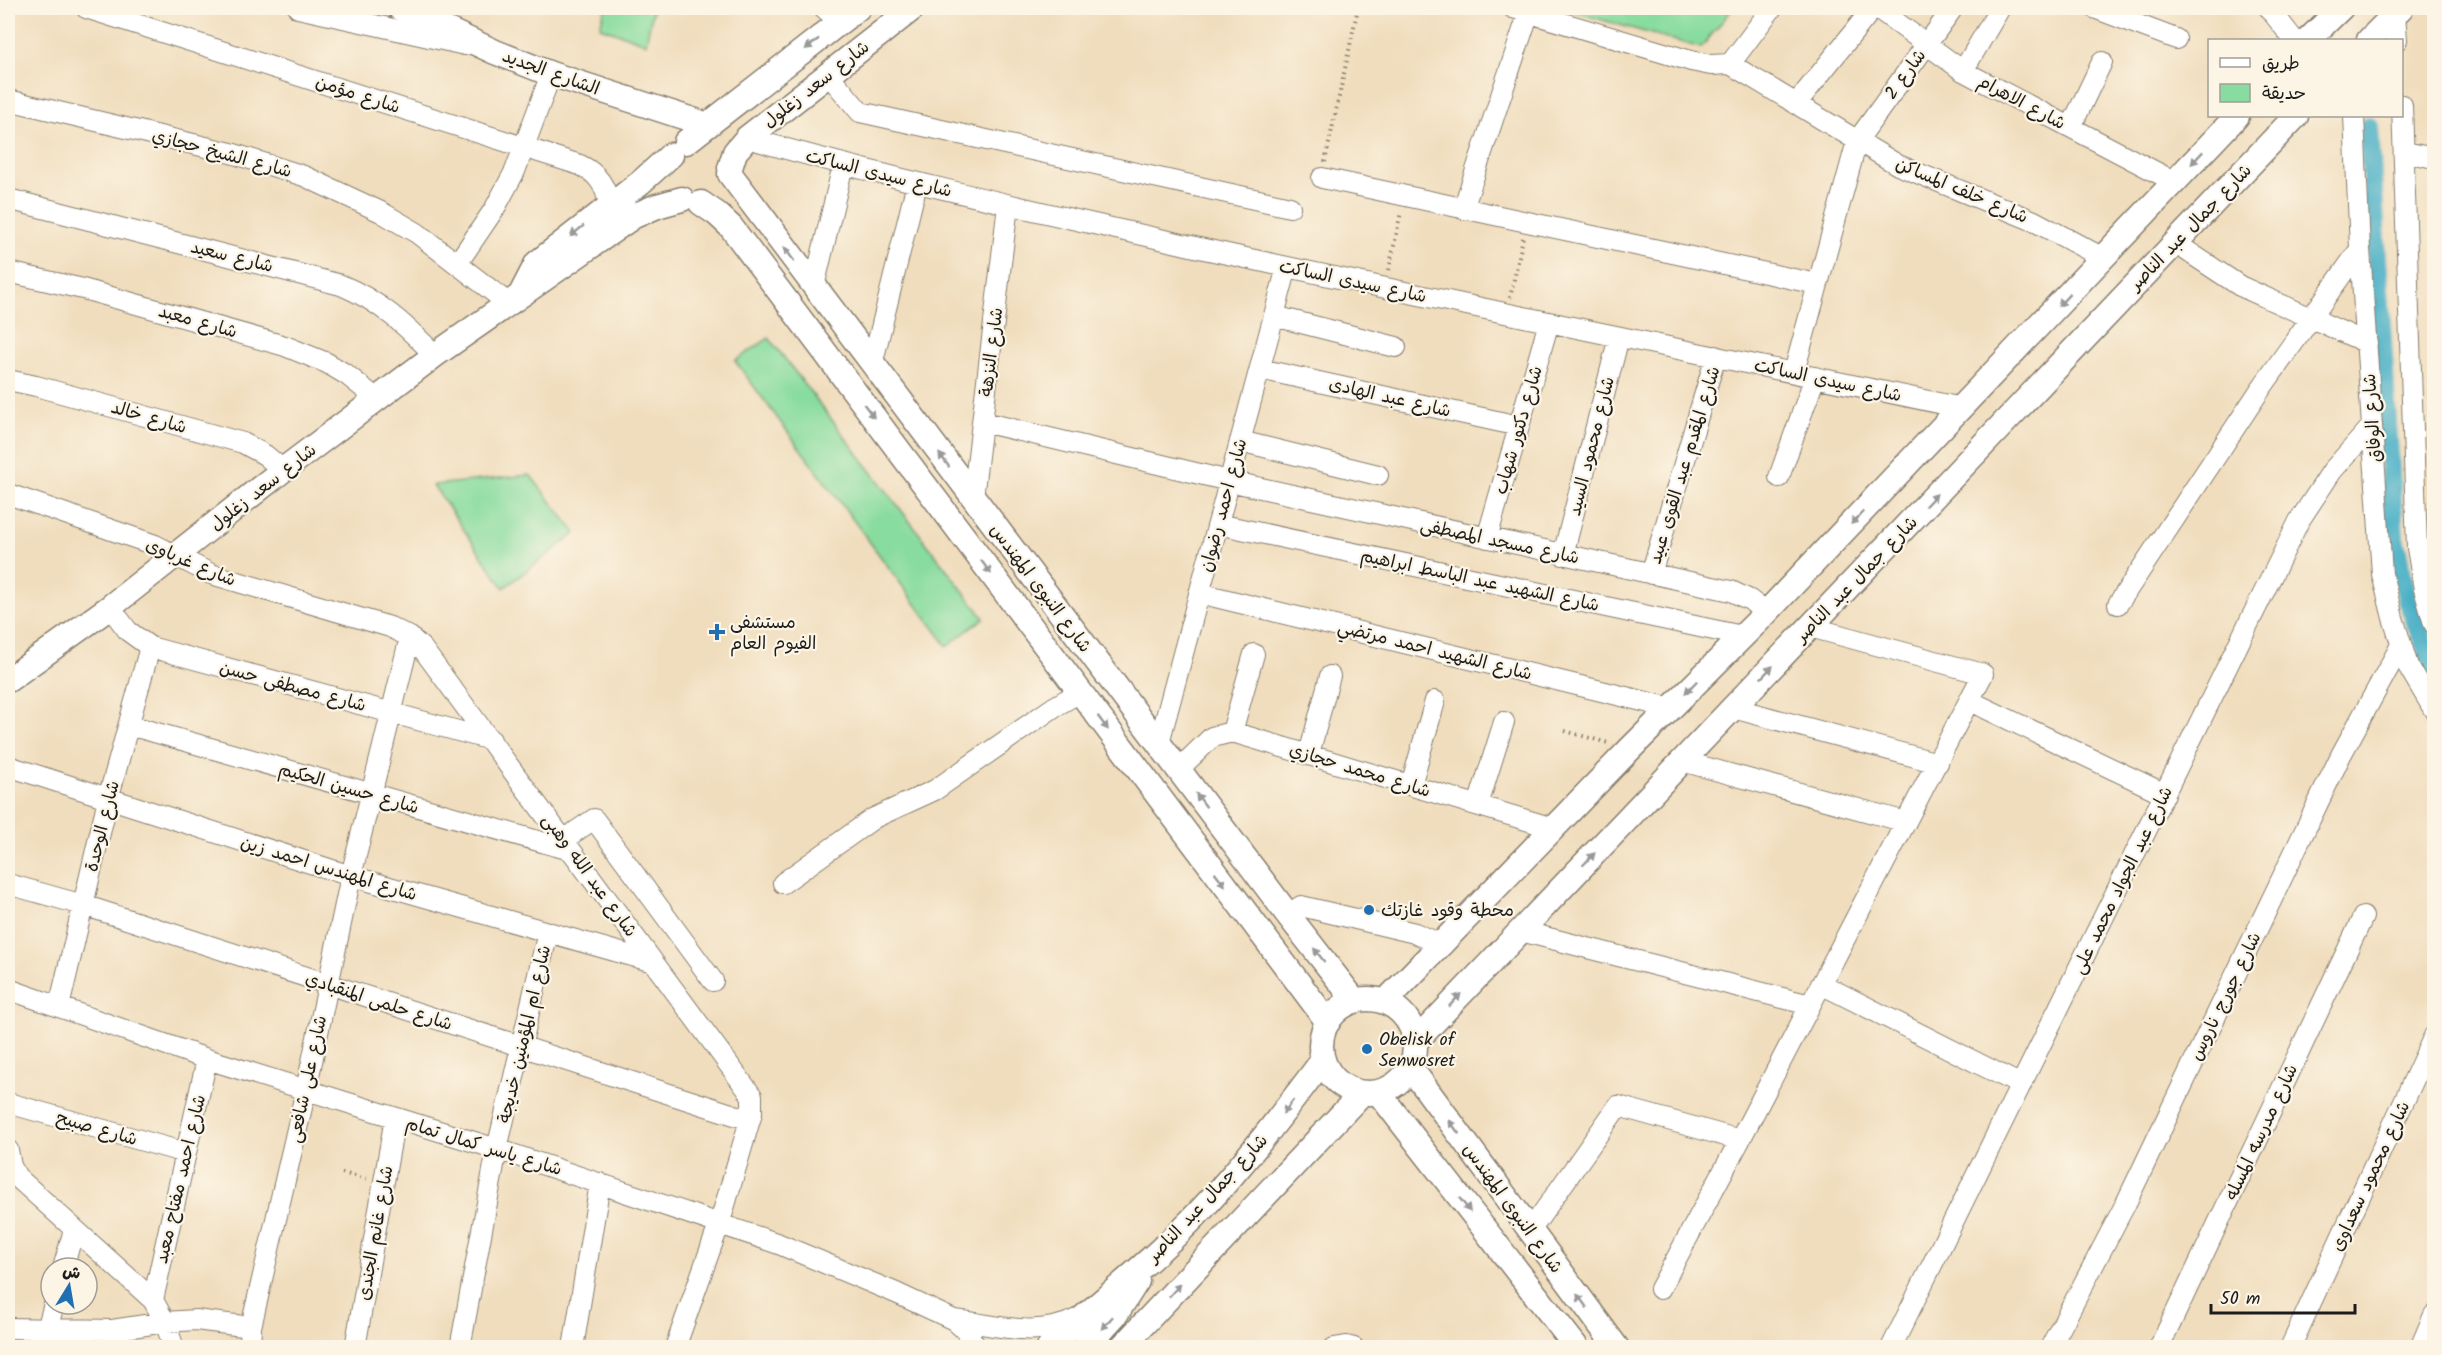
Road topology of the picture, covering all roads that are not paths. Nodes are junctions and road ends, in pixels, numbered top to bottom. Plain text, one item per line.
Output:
1 (86, 8) edge
2 (298, 8) edge
3 (400, 8) edge
4 (913, 8) edge
5 (1772, 8) edge
6 (1875, 8) edge
7 (1953, 8) edge
8 (2000, 8) edge
9 (2094, 8) edge
10 (2269, 8) edge
11 (2341, 8) edge
12 (1521, 10) edge
13 (2398, 10) edge
14 (841, 12) edge
15 (2176, 39) dead end
16 (2293, 39) edge
17 (2309, 39) edge
18 (2370, 39) edge
19 (2397, 39) edge
20 (1926, 45) junction
21 (495, 52) junction
22 (2102, 62) dead end
23 (1730, 64) junction
24 (1962, 70) junction
25 (551, 74) junction
26 (828, 74) junction
27 (8, 100) edge
28 (1796, 104) junction
29 (663, 111) junction
30 (2236, 117) edge
31 (2295, 117) edge
32 (2354, 117) edge
33 (2403, 117) edge
34 (708, 125) junction
35 (2071, 128) junction
36 (747, 138) junction
37 (1857, 141) junction
38 (525, 148) junction
39 (678, 148) junction
40 (2405, 152) junction
41 (2434, 158) edge
42 (843, 165) junction
43 (730, 171) junction
44 (1322, 178) road end
45 (2175, 182) junction
46 (917, 183) junction
47 (8, 199) edge
48 (691, 201) junction
49 (609, 205) junction
50 (1008, 205) junction
51 (1290, 207) dead end
52 (1463, 208) junction
53 (2175, 243) junction
54 (2360, 249) junction
55 (2103, 258) junction
56 (457, 264) junction
57 (1287, 267) junction
58 (8, 272) edge
59 (1817, 284) junction
60 (814, 287) junction
61 (515, 300) junction
62 (1274, 316) junction
63 (2311, 317) junction
64 (1549, 322) junction
65 (842, 324) junction
66 (1619, 336) junction
67 (817, 342) junction
68 (2367, 343) junction
69 (1396, 347) dead end
70 (435, 355) junction
71 (1716, 356) junction
72 (869, 360) junction
73 (1260, 369) junction
74 (1794, 372) junction
75 (842, 375) junction
76 (1815, 377) junction
77 (8, 380) edge
78 (377, 399) junction
79 (1962, 408) junction
80 (983, 422) junction
81 (1519, 426) junction
82 (2372, 426) junction
83 (1240, 441) junction
84 (283, 470) junction
85 (1378, 475) dead end
86 (1779, 477) dead end
87 (1229, 481) junction
88 (8, 494) edge
89 (973, 498) junction
90 (1218, 524) junction
91 (1487, 538) junction
92 (175, 555) junction
93 (1563, 555) junction
94 (1651, 574) junction
95 (1199, 593) junction
96 (2118, 604) dead end
97 (110, 607) junction
98 (1766, 613) junction
99 (2434, 624) edge
100 (1810, 627) junction
101 (410, 636) junction
102 (1742, 636) junction
103 (2402, 645) junction
104 (150, 647) junction
105 (1254, 654) dead end
106 (1330, 676) dead end
107 (1108, 677) junction
108 (8, 680) edge
109 (1080, 692) junction
110 (1435, 701) dead end
111 (1970, 701) junction
112 (1671, 708) junction
113 (1733, 708) junction
114 (2434, 710) edge
115 (392, 714) junction
116 (1504, 722) dead end
117 (129, 726) junction
118 (1232, 732) junction
119 (491, 740) junction
120 (1159, 743) junction
121 (1309, 754) junction
122 (1682, 761) junction
123 (1938, 763) junction
124 (8, 766) edge
125 (1178, 770) junction
126 (1412, 785) junction
127 (372, 794) junction
128 (2165, 794) junction
129 (108, 799) junction
130 (1478, 806) junction
131 (1906, 822) junction
132 (1553, 828) junction
133 (567, 845) junction
134 (351, 876) junction
135 (783, 883) dead end
136 (8, 884) edge
137 (83, 905) junction
138 (1288, 915) junction
139 (2362, 917) dead end
140 (1521, 930) junction
141 (548, 932) junction
142 (1443, 945) junction
143 (652, 962) junction
144 (713, 981) dead end
145 (1821, 984) junction
146 (327, 985) junction
147 (8, 989) edge
148 (1355, 1001) junction
149 (1385, 1002) junction
150 (1810, 1005) junction
151 (59, 1007) junction
152 (1328, 1022) junction
153 (2434, 1036) edge
154 (1415, 1042) junction
155 (520, 1047) junction
156 (207, 1059) junction
157 (1323, 1060) junction
158 (1410, 1067) junction
159 (2021, 1086) junction
160 (306, 1090) junction
161 (1370, 1092) junction
162 (8, 1103) edge
163 (395, 1119) junction
164 (750, 1120) junction
165 (1740, 1140) junction
166 (497, 1149) junction
167 (8, 1150) edge
168 (186, 1153) junction
169 (600, 1183) junction
170 (8, 1184) edge
171 (30, 1191) junction
172 (1201, 1210) junction
173 (720, 1222) junction
174 (74, 1230) junction
175 (1530, 1232) junction
176 (1228, 1234) junction
177 (66, 1256) edge
178 (1149, 1261) junction
179 (1660, 1289) dead end
180 (153, 1300) junction
181 (2434, 1315) edge
182 (51, 1316) edge
183 (1084, 1316) junction
184 (954, 1320) junction
185 (1146, 1321) junction
186 (165, 1322) junction
187 (251, 1327) junction
188 (8, 1328) edge
189 (44, 1339) edge
190 (110, 1339) edge
191 (174, 1347) edge
192 (250, 1347) edge
193 (355, 1347) edge
194 (459, 1347) edge
195 (573, 1347) edge
196 (675, 1347) edge
197 (977, 1347) edge
198 (1049, 1347) edge
199 (1085, 1347) edge
200 (1121, 1347) edge
201 (1128, 1347) edge
202 (1334, 1347) edge
203 (1354, 1347) edge
204 (1577, 1347) edge
205 (1617, 1347) edge
206 (1891, 1347) edge
207 (2050, 1347) edge
208 (2159, 1347) edge
209 (2290, 1347) edge
210 (2420, 1347) edge

1 - 38 street, شارع مؤمن
2 - 21 street
3 - 21 main road, الشارع الجديد
4 - 26 main road, شارع سعد زغلول
5 - 23 street
6 - 20 street, شارع الاهرام
6 - 28 street
7 - 20 street, شارع 2
8 - 24 street
9 - 15 street
10 - 16 street
11 - 17 main road
12 - 23 street
12 - 52 street
13 - 18 main road
13 - 19 street
14 -> 34 main road, شارع سعد زغلول
20 - 24 street, شارع الاهرام
20 - 37 street, شارع 2
21 - 25 main road, الشارع الجديد
22 - 35 street
23 - 28 street, شارع خلف المساكن
24 - 35 street, شارع الاهرام
25 - 29 main road, الشارع الجديد
25 - 38 street
26 - 36 main road, شارع سعد زغلول
26 - 51 street
27 - 56 street, شارع الشيخ حجازي
28 - 37 street, شارع خلف المساكن
29 - 34 main road, الشارع الجديد
29 - 39 street
30 -> 45 main road
31 - 53 main road, شارع جمال عبد الناصر
32 - 54 street, شارع الوفاق
33 - 40 street
34 - 39 main road, شارع سعد زغلول
35 - 45 street, شارع الاهرام
36 - 42 street, شارع سيدى الساكت
36 - 43 main road, شارع سعد زغلول
37 - 55 street, شارع خلف المساكن
37 - 59 street
38 - 49 street, شارع مؤمن
38 - 56 street
39 - 43 main road
39 - 48 main road
39 - 49 main road, شارع سعد زغلول
40 - 41 street
40 - 99 street
42 - 46 street, شارع سيدى الساكت
42 - 60 street
43 - 48 main road
60 -> 43 main road, شارع النبوى المهندس
44 - 52 street
45 - 55 main road
46 - 50 street, شارع سيدى الساكت
46 - 72 street
47 - 70 street, شارع سعيد
48 - 61 main road, شارع سعد زغلول
48 - 67 main road, شارع النبوى المهندس
49 -> 61 main road, شارع سعد زغلول
50 - 57 street, شارع سيدى الساكت
50 - 80 street, شارع النزهة
52 - 59 street
53 - 63 street
100 -> 53 main road, شارع جمال عبد الناصر
54 - 63 street
54 - 68 street, شارع الوفاق
55 -> 79 main road
56 - 61 street, شارع الشيخ حجازي
57 - 62 street, شارع احمد رضوان
57 - 64 street, شارع سيدى الساكت
58 - 78 street, شارع معبد
59 - 74 street
60 - 65 main road, شارع النبوى المهندس
61 - 70 main road, شارع سعد زغلول
62 - 69 street
62 - 73 street, شارع احمد رضوان
63 - 68 street
63 - 96 street
64 - 66 street, شارع سيدى الساكت
64 - 81 street, شارع دكتور شهاب
65 - 67 main road
65 - 72 main road, شارع النبوى المهندس
66 - 71 street, شارع سيدى الساكت
66 - 93 street, شارع محمود السيد
67 - 75 main road, شارع النبوى المهندس
68 - 82 street, شارع الوفاق
70 - 78 main road, شارع سعد زغلول
71 - 74 street, شارع سيدى الساكت
71 - 94 street, شارع المقدم عبد القوى عبيد
72 - 75 main road
89 -> 72 main road, شارع النبوى المهندس
73 - 81 street, شارع عبد الهادى
73 - 83 street, شارع احمد رضوان
74 - 76 street, شارع سيدى الساكت
75 -> 109 main road, شارع النبوى المهندس
76 - 79 street, شارع سيدى الساكت
76 - 86 street
77 - 84 street, شارع خالد
78 - 84 main road, شارع سعد زغلول
79 -> 98 main road
80 - 87 street, شارع مسجد المصطفى
80 - 89 street, شارع النزهة
81 - 91 street, شارع دكتور شهاب
82 - 103 street, شارع الوفاق
82 - 128 street, شارع عبد الجواد محمد على
83 - 85 street
83 - 87 street, شارع احمد رضوان
84 - 92 main road, شارع سعد زغلول
87 - 90 street, شارع احمد رضوان
87 - 91 street, شارع مسجد المصطفى
88 - 92 street, شارع غرباوى
89 - 107 main road, شارع النبوى المهندس
90 - 95 street, شارع احمد رضوان
90 - 102 street, شارع الشهيد عبد الباسط ابراهيم
91 - 93 street, شارع مسجد المصطفى
92 - 97 main road, شارع سعد زغلول
92 - 101 street, شارع غرباوى
93 - 94 street, شارع مسجد المصطفى
94 - 98 street, شارع مسجد المصطفى
95 - 112 street, شارع الشهيد احمد مرتضي
95 - 120 street, شارع احمد رضوان
97 - 104 street, شارع مصطفى حسن
97 - 108 main road, شارع سعد زغلول
98 - 102 main road
100 - 111 street
113 -> 100 main road, شارع جمال عبد الناصر
101 - 115 street, شارع على شافعى
101 - 119 street, شارع عبد الله وهبى
102 -> 112 main road
103 - 114 street, شارع الوفاق
103 - 207 street, شارع جورج ناروس
104 - 115 street, شارع مصطفى حسن
104 - 117 street, شارع الوحدة
105 - 118 street
106 - 121 street
107 - 109 main road
107 - 120 main road, شارع النبوى المهندس
109 - 135 street
109 -> 152 main road, شارع النبوى المهندس
110 - 126 street
111 - 123 street
111 - 128 street
112 - 132 main road
113 - 122 main road, شارع جمال عبد الناصر
113 - 123 street
115 - 119 street, شارع مصطفى حسن
115 - 127 street, شارع على شافعى
116 - 130 street
117 - 127 street, شارع حسين الحكيم
117 - 129 street, شارع الوحدة
118 - 121 street, شارع محمد حجازي
118 - 125 street
119 - 133 street, شارع عبد الله وهبى
120 - 125 main road, شارع النبوى المهندس
121 - 126 street, شارع محمد حجازي
122 - 131 street
140 -> 122 main road, شارع جمال عبد الناصر
123 - 131 street
124 - 129 street, شارع المهندس احمد زين
138 -> 125 main road, شارع النبوى المهندس
126 - 130 street, شارع محمد حجازي
127 - 133 street, شارع حسين الحكيم
127 - 134 street, شارع على شافعى
128 - 159 street, شارع عبد الجواد محمد على
129 - 134 street, شارع المهندس احمد زين
129 - 137 street, شارع الوحدة
130 - 132 street, شارع محمد حجازي
131 - 145 street
132 - 142 main road
133 - 143 street, شارع عبد الله وهبى
133 - 144 street
134 - 141 street, شارع المهندس احمد زين
134 - 146 street, شارع على شافعى
136 - 137 street, شارع حلمى المنقبادي
137 - 146 street, شارع حلمى المنقبادي
137 - 151 street, شارع الوحدة
138 - 142 street
148 -> 138 main road, شارع النبوى المهندس
139 - 208 street, شارع مدرسه المسله
140 - 150 street
154 -> 140 main road, شارع جمال عبد الناصر
141 - 143 street, شارع المهندس احمد زين
141 - 155 street, شارع ام المؤمنين خديجة
142 - 149 main road
143 - 164 street, شارع عبد الله وهبى
145 - 150 street
145 - 159 street
146 - 155 street, شارع حلمى المنقبادي
146 - 160 street, شارع على شافعى
147 - 151 street, شارع ياسر كمال تمام
148 - 149 main road
148 - 152 main road
149 - 154 main road
150 - 165 street
151 - 156 street, شارع ياسر كمال تمام
152 - 157 main road
153 - 209 street, شارع محمود سعداوى
154 - 158 main road
155 - 164 street, شارع حلمى المنقبادي
155 - 166 street, شارع ام المؤمنين خديجة
156 - 160 street, شارع ياسر كمال تمام
156 - 168 street, شارع احمد مفتاح معبد
157 - 161 main road
157 -> 172 main road, شارع جمال عبد الناصر
158 - 161 main road
175 -> 158 main road, شارع النبوى المهندس
159 - 206 street, شارع عبد الجواد محمد على
160 - 163 street, شارع ياسر كمال تمام
160 - 187 street, شارع على شافعى
161 - 176 main road
161 -> 204 main road, شارع النبوى المهندس
162 - 168 street, شارع صبيح
163 - 166 street, شارع ياسر كمال تمام
163 - 193 street, شارع غانم الجندى
164 - 173 street, شارع عبد الله وهبى
165 - 175 street
165 - 179 street
166 - 169 street, شارع ياسر كمال تمام
166 - 194 street, شارع ام المؤمنين خديجة
167 - 171 street
168 - 180 street, شارع احمد مفتاح معبد
169 - 173 street, شارع ياسر كمال تمام
169 - 195 street
170 - 171 street
171 - 174 street
172 - 176 main road
172 - 178 main road, شارع جمال عبد الناصر
173 - 184 street, شارع ياسر كمال تمام
173 - 196 street, شارع عبد الله وهبى
174 - 177 street
174 - 180 street
205 -> 175 main road, شارع النبوى المهندس
185 -> 176 main road
178 - 183 main road, شارع جمال عبد الناصر
178 -> 199 main road
180 - 186 street
181 - 210 street
182 - 189 street
183 - 184 street, شارع ياسر كمال تمام
183 - 198 main road, شارع جمال عبد الناصر
184 - 197 street, شارع ياسر كمال تمام
185 - 200 main road
185 - 201 main road
186 - 187 street
186 - 190 street
186 - 191 street
187 - 192 street, شارع على شافعى
188 - 189 street
189 - 190 street
202 - 203 street

